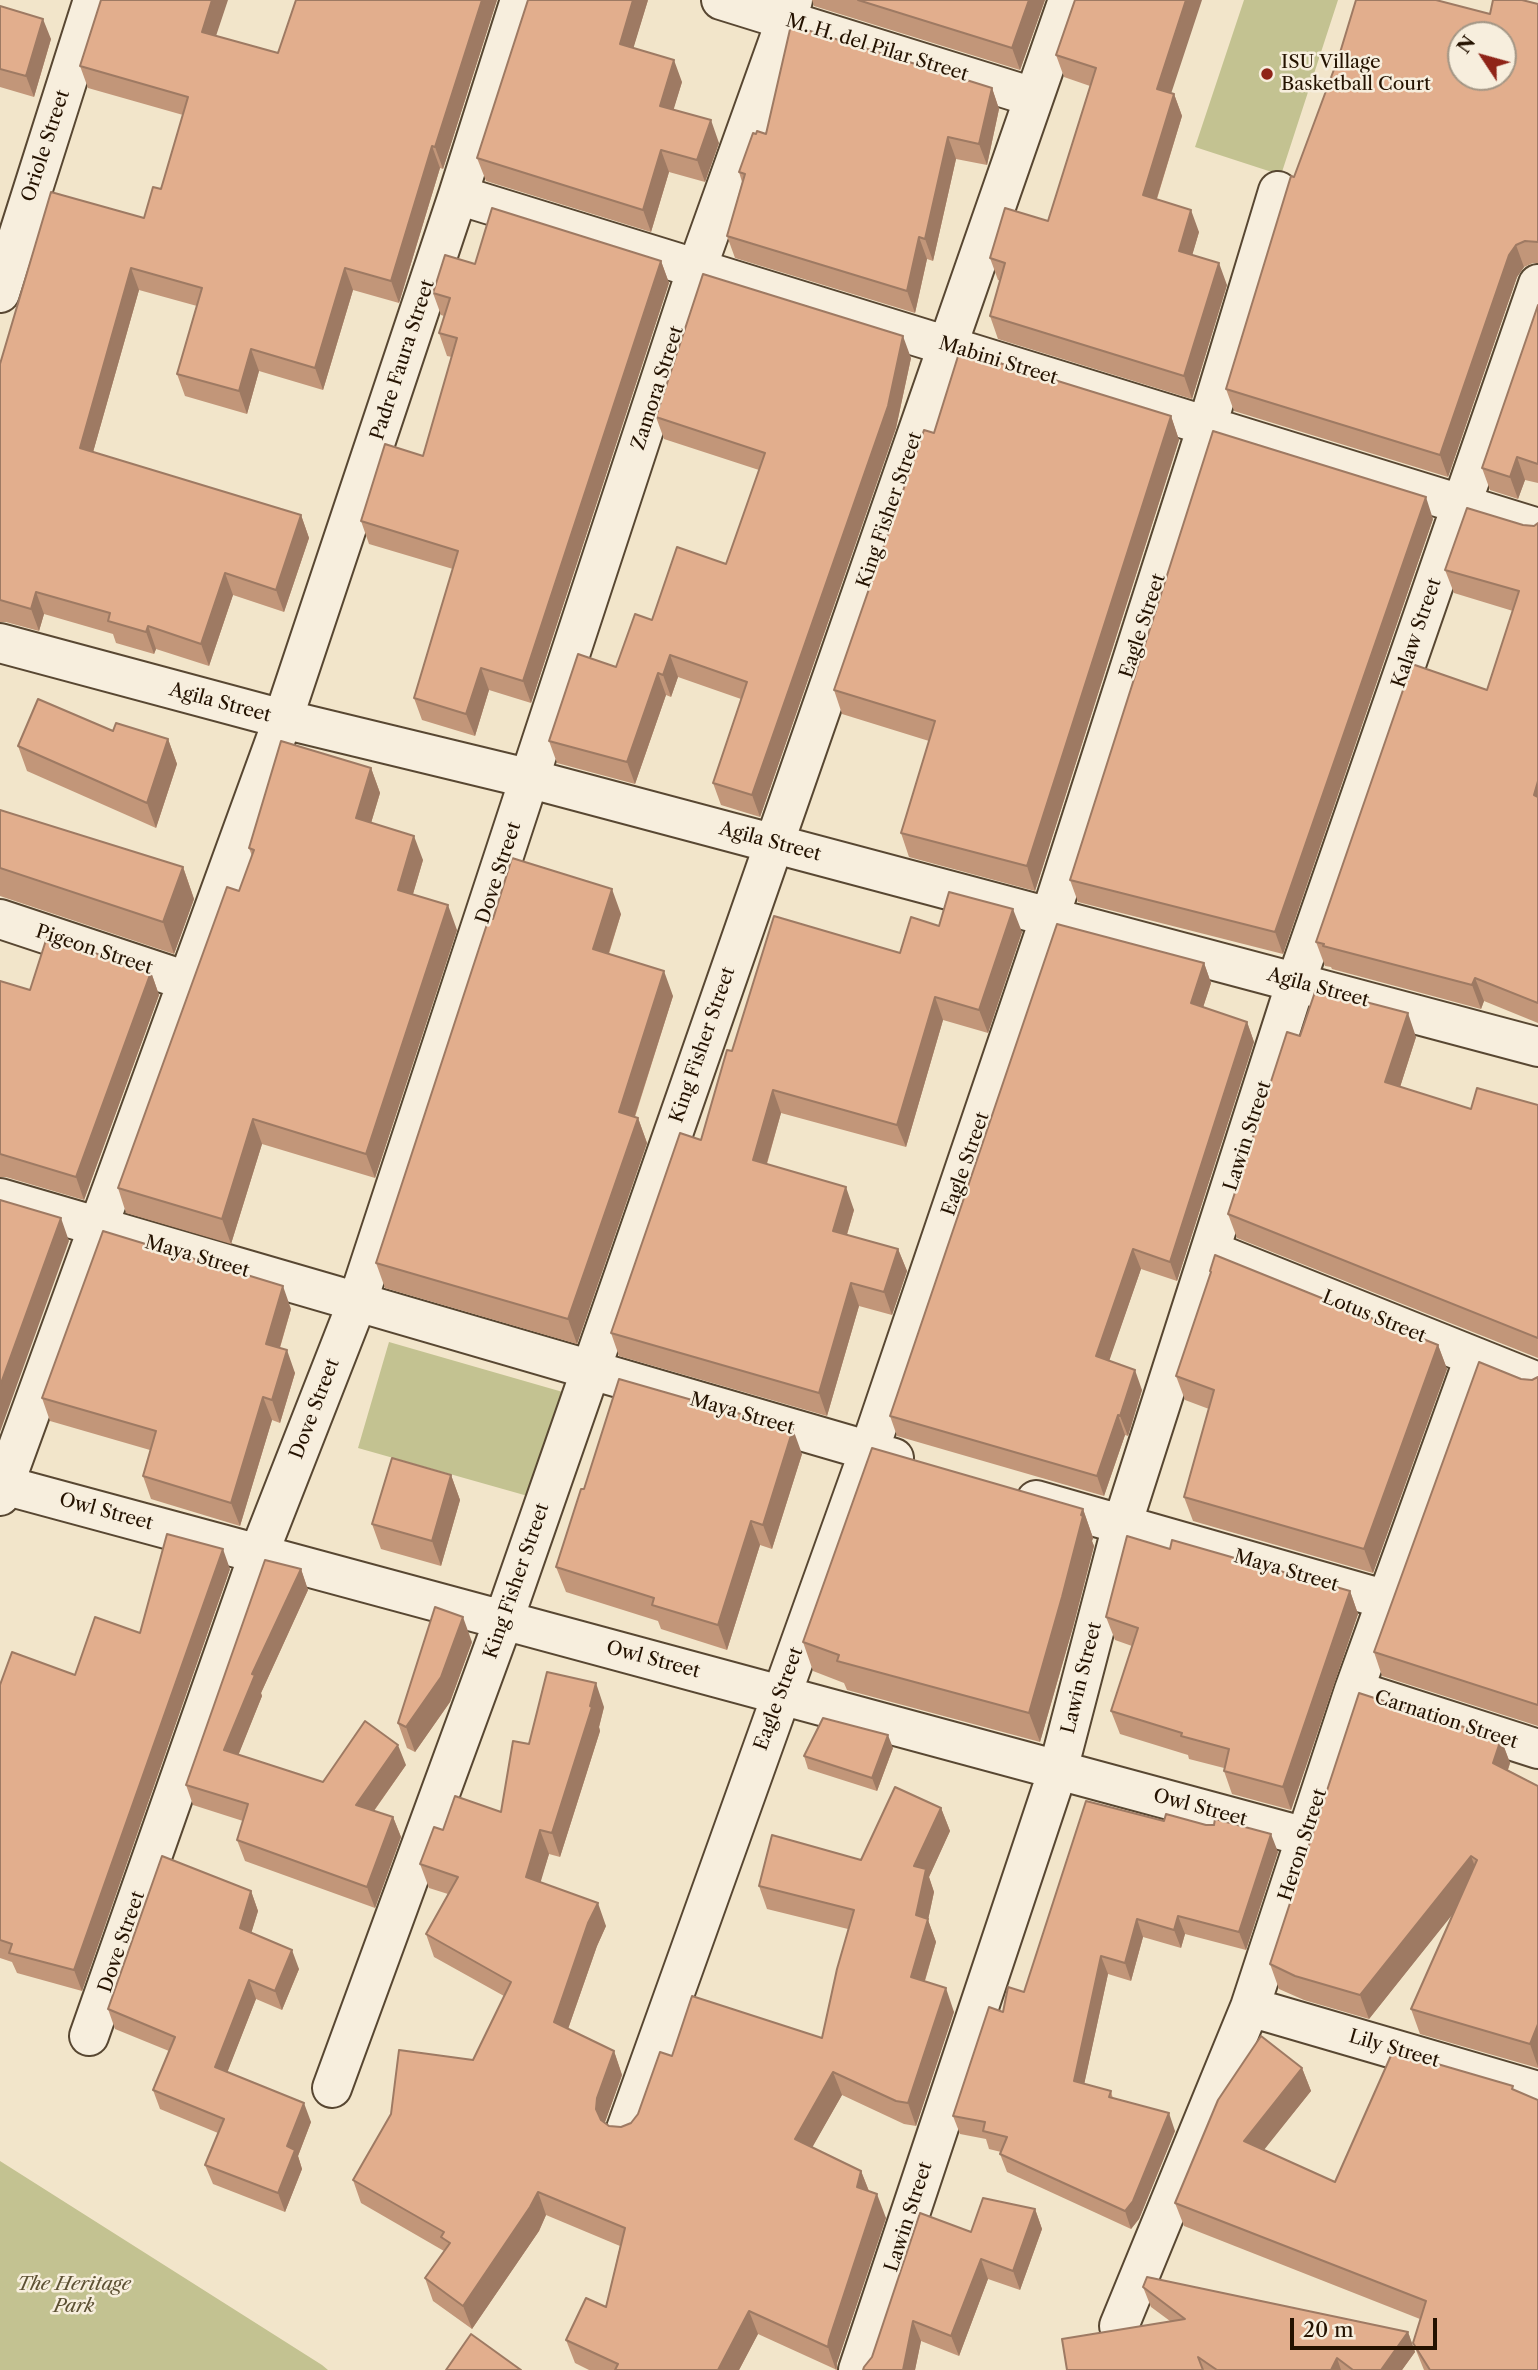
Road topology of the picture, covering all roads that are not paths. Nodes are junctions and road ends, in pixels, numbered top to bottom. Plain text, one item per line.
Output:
1 (93, 0) edge
2 (520, 0) edge
3 (721, 0) edge
4 (1068, 0) edge
5 (789, 10) edge
6 (1033, 97) junction
7 (1278, 191) dead end
8 (458, 195) junction
9 (696, 268) junction
10 (1538, 284) edge
11 (0, 293) edge
12 (947, 346) junction
13 (1207, 426) junction
14 (1461, 504) junction
15 (1538, 528) edge
16 (0, 643) edge
17 (283, 719) junction
18 (531, 779) junction
19 (773, 843) junction
20 (1050, 917) junction
21 (0, 919) edge
22 (187, 981) junction
23 (1296, 982) junction
24 (1538, 1047) edge
25 (0, 1198) edge
26 (97, 1227) junction
27 (1211, 1251) junction
28 (357, 1303) junction
29 (1474, 1358) junction
30 (590, 1370) junction
31 (1538, 1382) edge
32 (869, 1451) junction
33 (922, 1466) edge
34 (1, 1488) edge
35 (1002, 1490) edge
36 (1122, 1525) junction
37 (259, 1553) junction
38 (1387, 1600) junction
39 (504, 1619) junction
40 (1354, 1690) junction
41 (780, 1694) junction
42 (1538, 1749) edge
43 (1058, 1770) junction
44 (1306, 1837) junction
45 (1250, 2007) junction
46 (89, 2036) dead end
47 (332, 2088) dead end
48 (1538, 2091) edge
49 (626, 2129) edge
50 (1119, 2326) dead end
51 (858, 2370) edge

1 - 11 street, Oriole Street
2 - 8 street, Padre Faura Street
3 - 5 street, M. H. del Pilar Street
4 - 6 street, King Fisher Street
5 - 6 street, M. H. del Pilar Street
5 - 9 street, Zamora Street
6 - 12 street, King Fisher Street
7 - 13 street, Eagle Street
8 - 9 street, Mabini Street
8 - 17 street, Padre Faura Street
9 - 12 street, Mabini Street
9 - 18 street, Zamora Street
10 - 14 street, Kalaw Street
12 - 13 street, Mabini Street
12 - 19 street, King Fisher Street
13 - 14 street, Mabini Street
13 - 20 street, Eagle Street
14 - 15 street, Mabini Street
14 - 23 street, Kalaw Street
16 - 17 street, Agila Street
17 - 18 street, Agila Street
17 - 22 street
18 - 19 street, Agila Street
18 - 28 street, Dove Street
19 - 20 street, Agila Street
19 - 30 street, King Fisher Street
20 - 23 street, Agila Street
20 - 32 street, Eagle Street
21 - 22 street, Pigeon Street
22 - 26 street
23 - 24 street, Agila Street
23 - 27 street, Lawin Street
25 - 26 street, Maya Street
26 - 28 street, Maya Street
26 - 34 street
27 - 29 street, Lotus Street
27 - 36 street, Lawin Street
28 - 30 street, Maya Street
28 - 37 street, Dove Street
29 - 31 street, Lotus Street
29 - 38 street, Heron Street
30 - 32 street, Maya Street
30 - 39 street, King Fisher Street
32 - 33 street, Maya Street
32 - 41 street, Eagle Street
34 - 37 street, Owl Street
35 - 36 street, Maya Street
36 - 38 street, Maya Street
36 - 43 street, Lawin Street
37 - 39 street, Owl Street
37 - 46 street, Dove Street
38 - 40 street, Heron Street
39 - 41 street, Owl Street
39 - 47 street, King Fisher Street
40 - 42 street, Carnation Street
40 - 44 street, Heron Street
41 - 43 street, Owl Street
41 - 49 street, Eagle Street
43 - 44 street, Owl Street
43 - 51 street, Lawin Street
44 - 45 street, Heron Street
45 - 48 street, Lily Street
45 - 50 street, Heron Street

